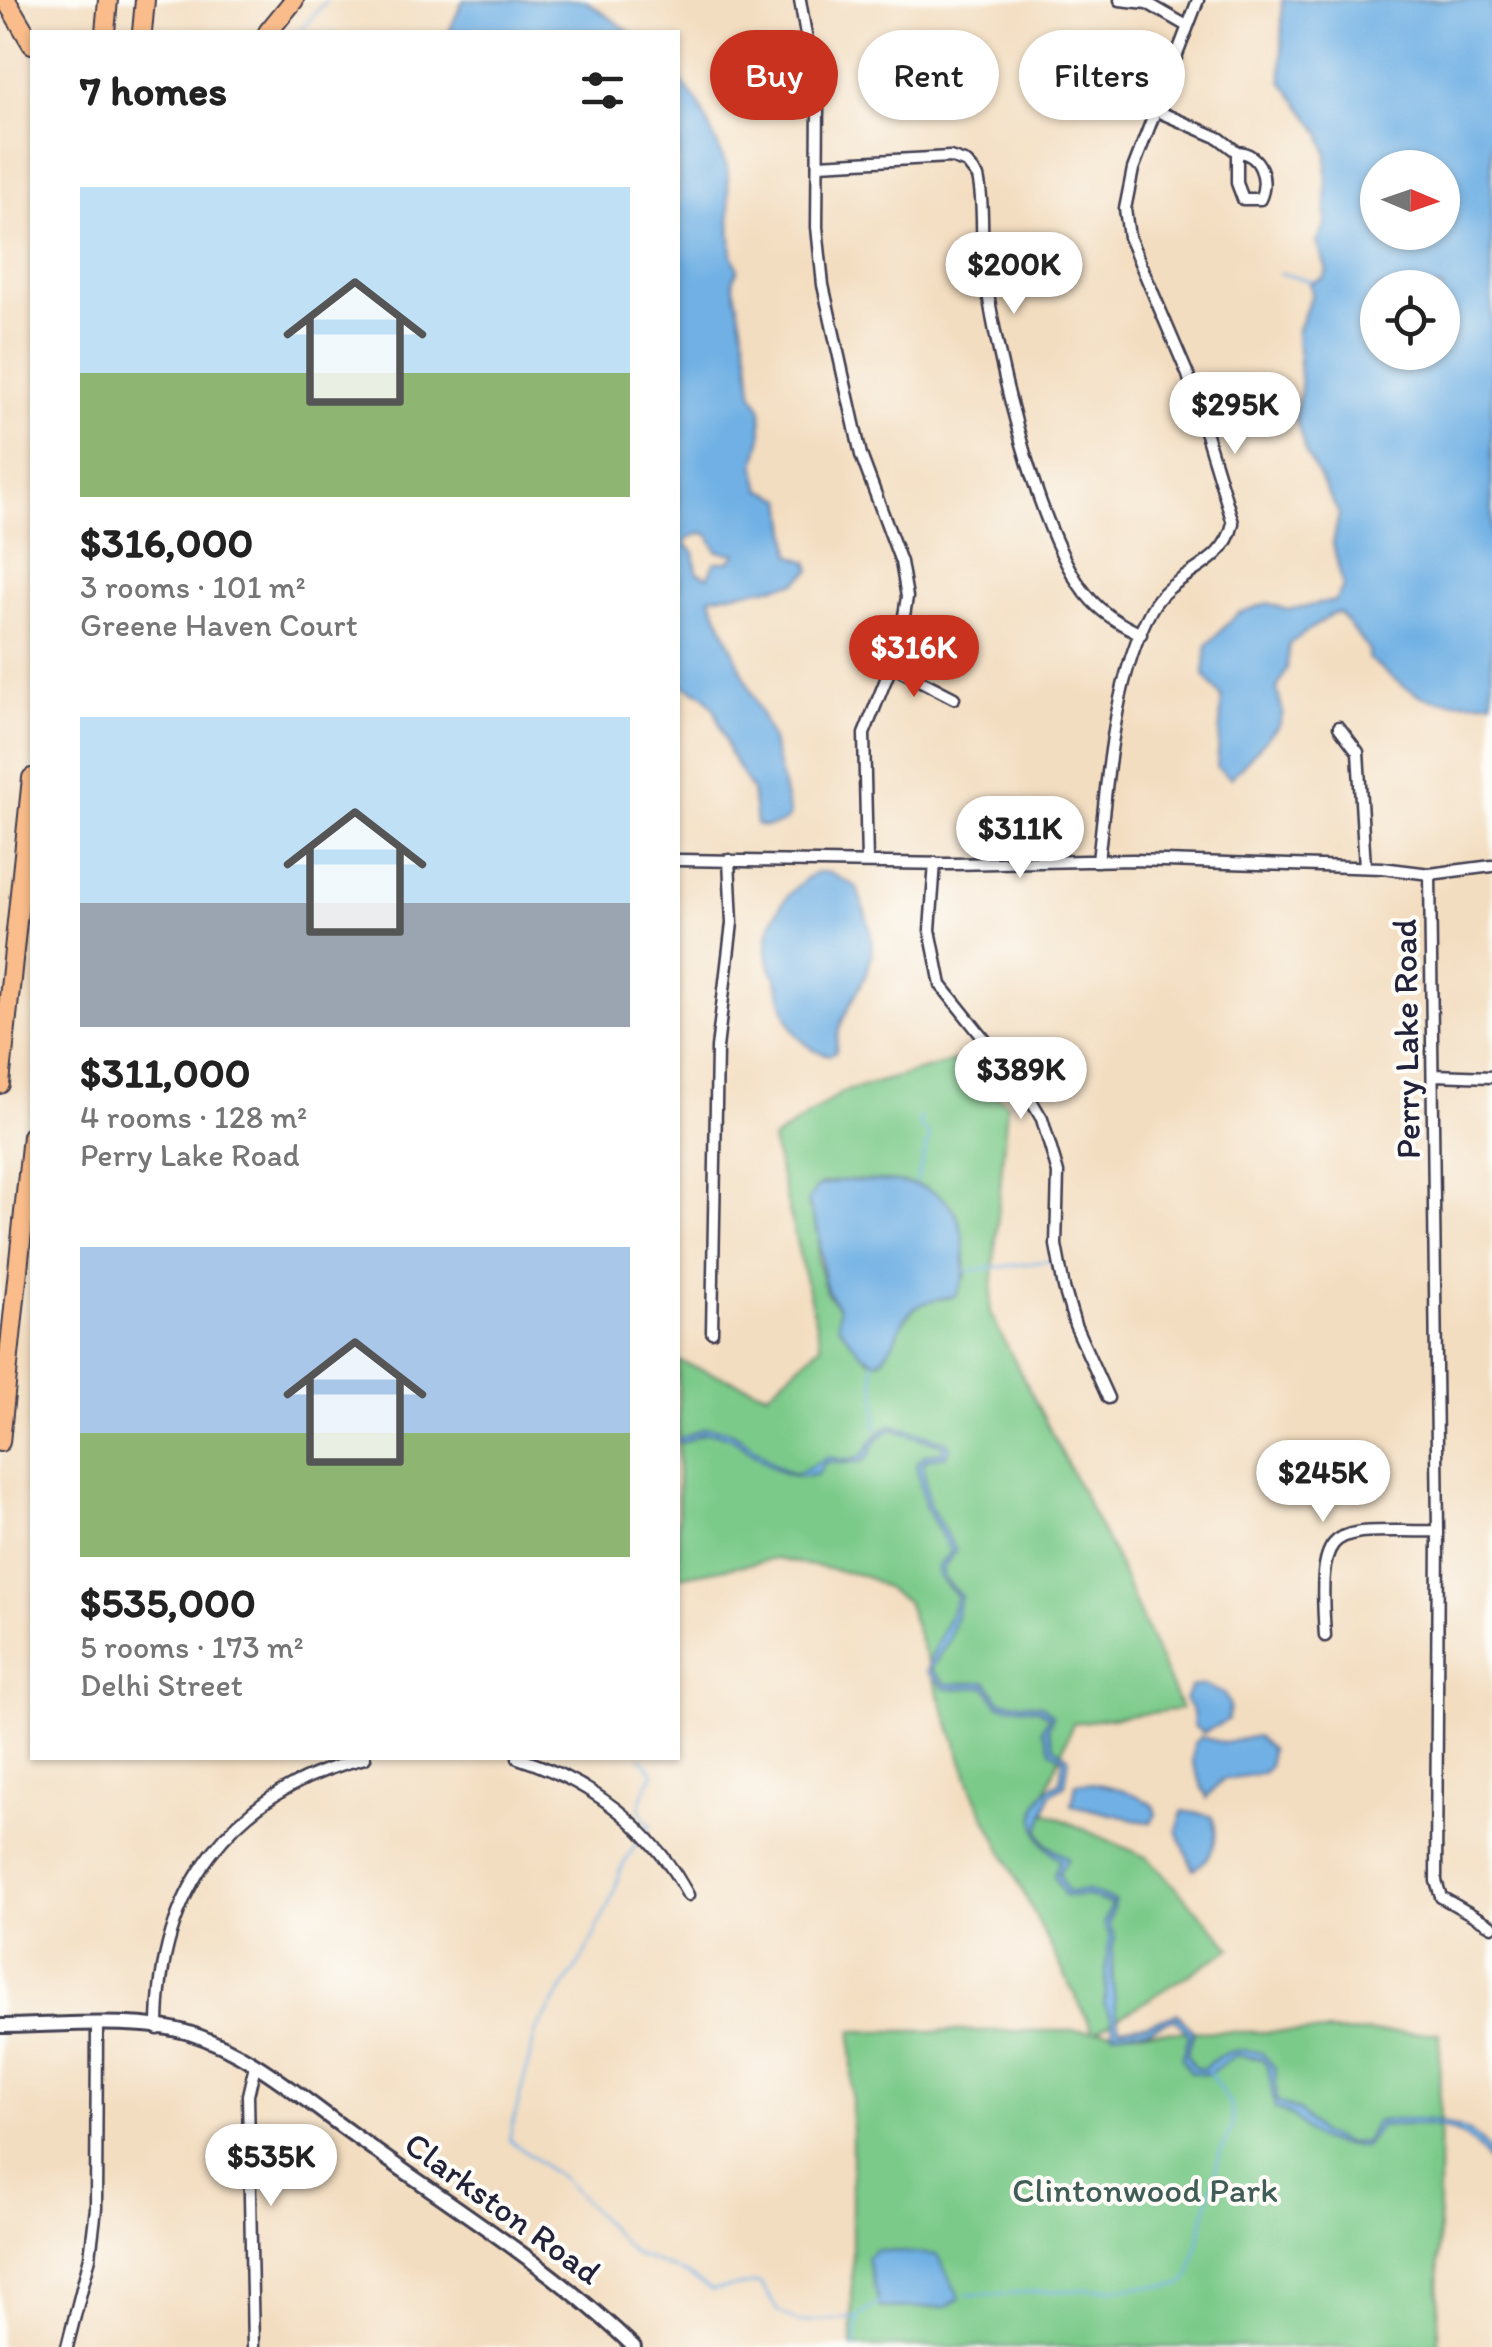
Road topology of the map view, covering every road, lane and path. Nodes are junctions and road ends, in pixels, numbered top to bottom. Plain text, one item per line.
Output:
1 (6, 0) edge
2 (108, 0) edge
3 (144, 0) edge
4 (294, 0) edge
5 (800, 0) edge
6 (1120, 0) edge
7 (1198, 0) edge
8 (1187, 26) junction
9 (105, 30) edge
10 (142, 30) edge
11 (270, 30) edge
12 (1185, 32) edge
13 (30, 41) edge
14 (1154, 120) edge
15 (1178, 120) edge
16 (1237, 152) junction
17 (818, 164) junction
18 (1141, 634) junction
19 (892, 666) junction
20 (954, 698) dead end
21 (1339, 727) dead end
22 (30, 797) edge
23 (680, 860) edge
24 (729, 860) junction
25 (1098, 861) junction
26 (867, 862) junction
27 (935, 863) junction
28 (1492, 866) edge
29 (1364, 867) junction
30 (1430, 874) junction
31 (1434, 1076) junction
32 (1492, 1077) edge
33 (0, 1084) edge
34 (30, 1155) edge
35 (712, 1332) dead end
36 (1108, 1398) dead end
37 (0, 1442) edge
38 (1438, 1531) junction
39 (1325, 1636) dead end
40 (357, 1760) edge
41 (523, 1760) edge
42 (688, 1895) dead end
43 (1492, 1926) edge
44 (0, 2026) edge
45 (97, 2026) junction
46 (158, 2029) junction
47 (254, 2065) junction
48 (67, 2347) edge
49 (253, 2347) edge
50 (634, 2347) edge

1 - 13 highway
2 - 9 highway
3 - 10 highway
4 - 11 highway
5 - 17 street
6 - 8 street
7 - 8 street
8 - 12 street
14 - 18 street
15 - 16 street
16 - 16 street
17 - 18 street
17 - 19 street
18 - 25 street
19 - 20 street
19 - 26 street
21 - 29 street
22 - 33 highway
23 - 24 street, Perry Lake Road
24 - 26 street, Perry Lake Road
24 - 35 street
25 - 27 street, Perry Lake Road
25 - 29 street, Perry Lake Road
26 - 27 street, Perry Lake Road
27 - 36 street
28 - 30 street
29 - 30 street, Perry Lake Road
30 - 31 street, Perry Lake Road
31 - 32 street
31 - 38 street, Perry Lake Road
34 - 37 highway
38 - 39 street
38 - 43 street, Perry Lake Road
40 - 46 street
41 - 42 street
44 - 45 street, Clarkston Road
45 - 46 street, Clarkston Road
45 - 48 street
46 - 47 street, Clarkston Road
47 - 49 street
47 - 50 street, Clarkston Road

